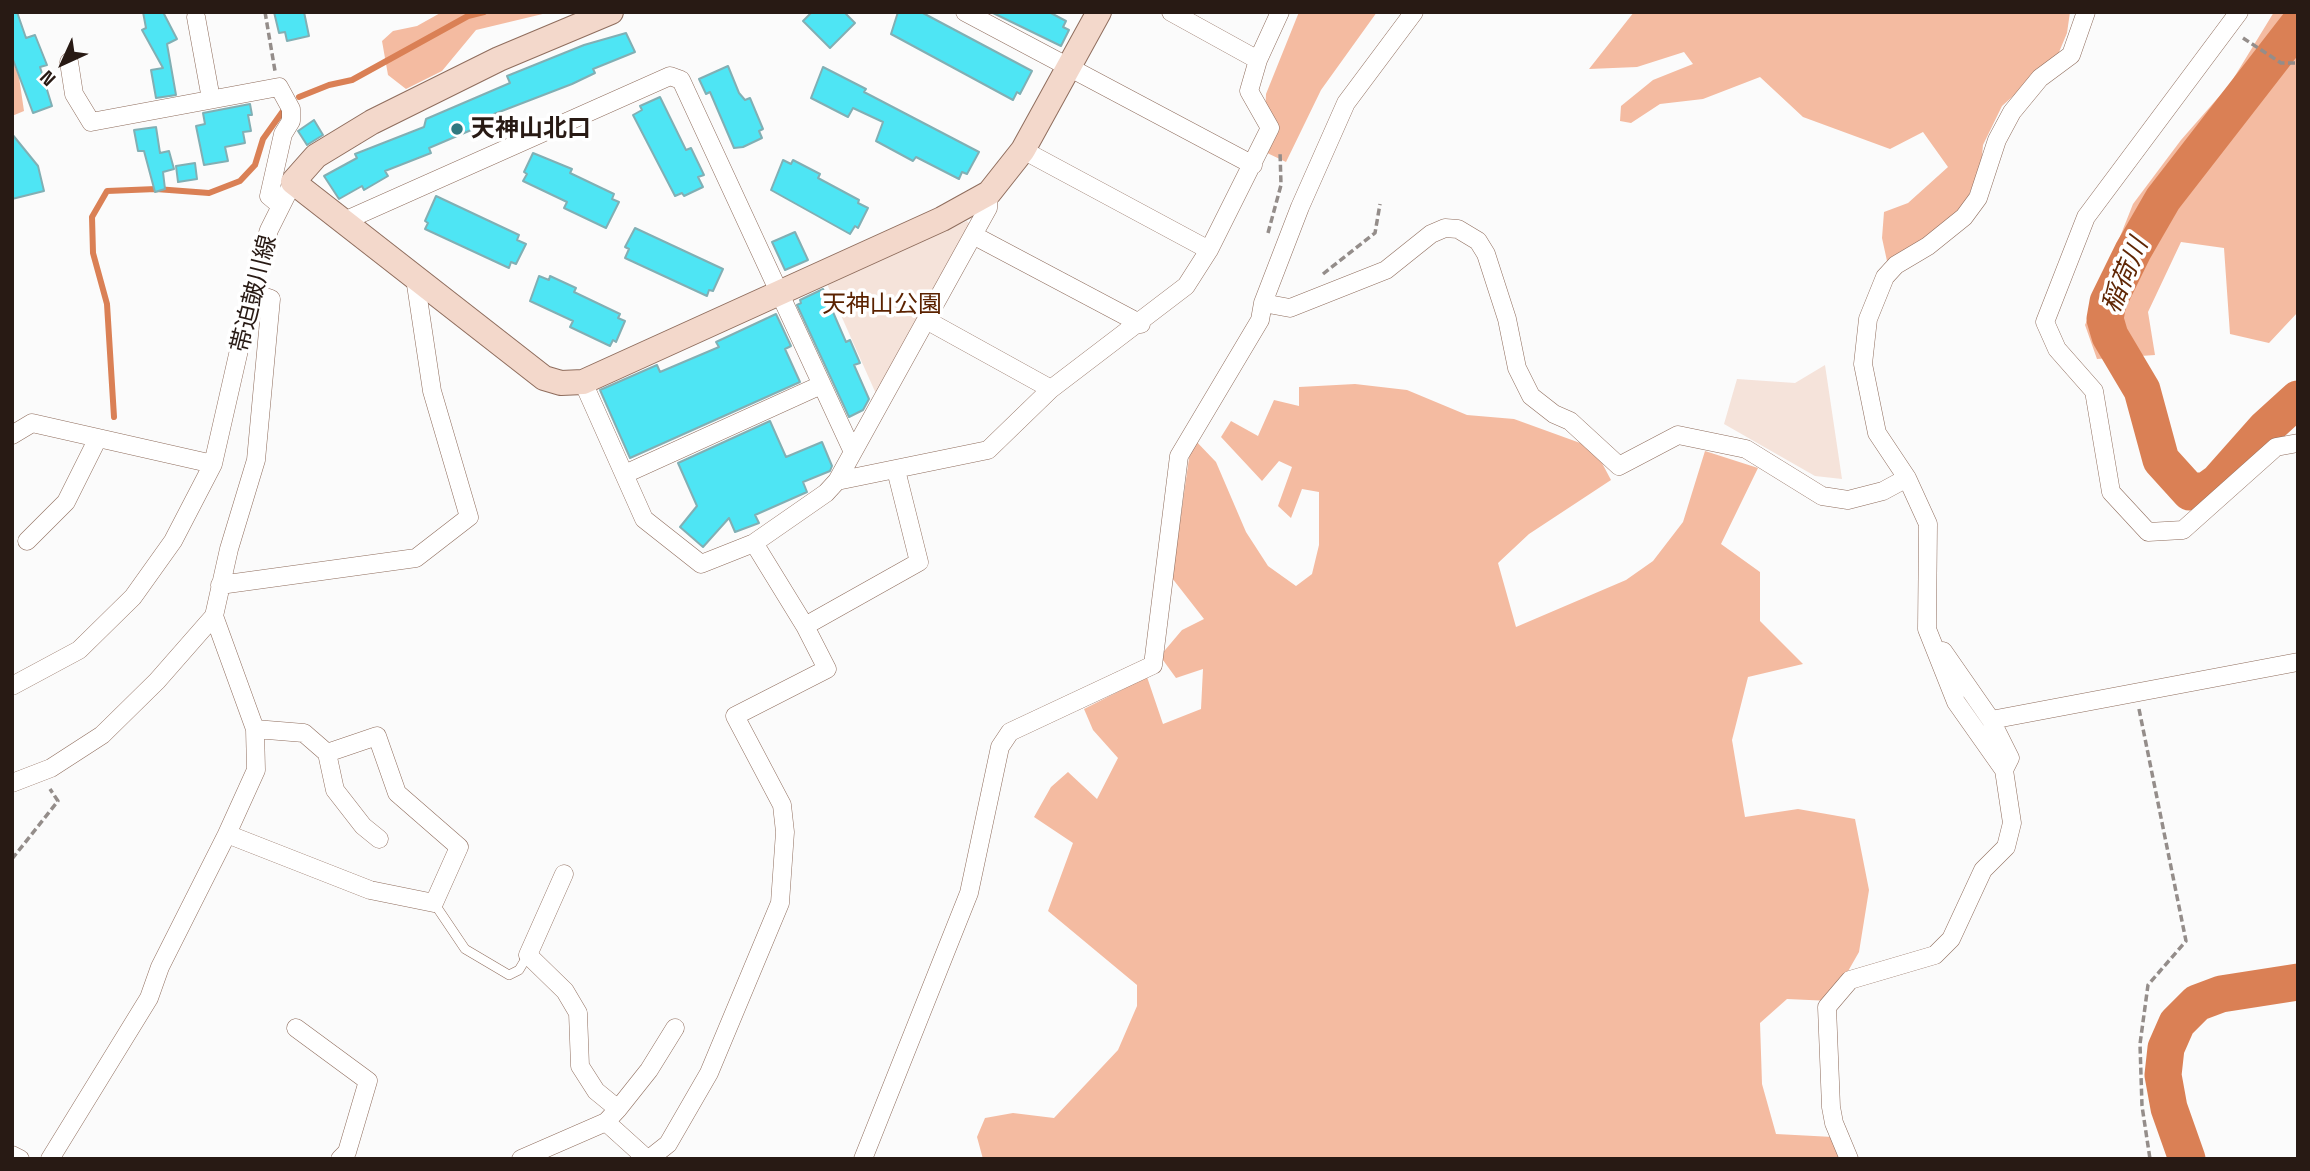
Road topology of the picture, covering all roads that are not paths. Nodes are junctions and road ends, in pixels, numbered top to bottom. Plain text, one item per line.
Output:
1 (611, 12) edge
2 (965, 12) edge
3 (1099, 12) edge
4 (1171, 12) edge
5 (1280, 12) edge
6 (1431, 12) edge
7 (2086, 12) edge
8 (2239, 12) edge
9 (1412, 16) edge
10 (196, 18) dead end
11 (1258, 60) junction
12 (69, 62) dead end
13 (1068, 68) junction
14 (211, 99) junction
15 (1023, 150) junction
16 (1253, 166) junction
17 (293, 182) junction
18 (989, 193) junction
19 (281, 206) junction
20 (342, 222) junction
21 (973, 235) junction
22 (1209, 250) junction
23 (415, 278) junction
24 (777, 292) junction
25 (254, 293) junction
26 (1263, 303) junction
27 (928, 321) junction
28 (1141, 324) junction
29 (583, 382) junction
30 (821, 385) junction
31 (1051, 389) junction
32 (12, 435) edge
33 (98, 438) junction
34 (2298, 443) edge
35 (853, 452) junction
36 (213, 464) junction
37 (896, 470) junction
38 (625, 474) junction
39 (1907, 478) junction
40 (837, 481) junction
41 (27, 541) dead end
42 (754, 544) junction
43 (219, 585) junction
44 (214, 616) junction
45 (805, 626) junction
46 (1927, 629) junction
47 (2298, 662) edge
48 (12, 686) edge
49 (1991, 720) junction
50 (255, 729) junction
51 (327, 753) junction
52 (2004, 770) junction
53 (12, 783) edge
54 (227, 834) junction
55 (379, 839) dead end
56 (564, 874) dead end
57 (434, 903) junction
58 (528, 955) junction
59 (296, 1028) dead end
60 (675, 1028) dead end
61 (612, 1116) junction
62 (12, 1155) edge
63 (20, 1159) edge
64 (50, 1159) edge
65 (340, 1159) edge
66 (521, 1159) edge
67 (648, 1159) edge
68 (863, 1159) edge
69 (1849, 1159) edge

1 - 17 street, 帯迫皷川線
2 - 13 street
3 - 13 street
4 - 11 street
5 - 11 street
6 - 9 street
7 - 39 street
8 - 34 street
9 - 26 street
10 - 14 street
11 - 16 street
12 - 14 street
13 - 15 street
13 - 16 street
14 - 19 street
15 - 18 street
15 - 22 street
16 - 22 street
17 - 19 street, 帯迫皷川線
17 - 20 street
18 - 21 street
18 - 24 street
19 - 25 street, 帯迫皷川線
20 - 23 street
20 - 24 street
21 - 27 street
21 - 28 street
22 - 28 street
23 - 29 street
23 - 43 street
24 - 29 street
24 - 30 street
25 - 36 street, 帯迫皷川線
25 - 43 street
26 - 39 street
26 - 68 street
27 - 31 street
27 - 35 street
28 - 31 street
29 - 38 street
30 - 35 street
30 - 38 street
31 - 37 street
32 - 33 street
33 - 36 street
33 - 41 street
35 - 40 street
36 - 48 street, 帯迫皷川線
37 - 40 street
37 - 45 street
38 - 42 street
39 - 46 street
40 - 42 street
42 - 45 street
43 - 44 street
44 - 50 street
44 - 53 street
45 - 67 street
46 - 49 street
46 - 52 street
47 - 49 street
49 - 52 street
50 - 51 street
50 - 54 street
51 - 55 street
51 - 57 street
52 - 69 street
54 - 57 street
54 - 64 street
56 - 58 street
57 - 58 lane
58 - 61 street
59 - 65 street
60 - 61 street
61 - 66 street
61 - 67 street
62 - 63 street

